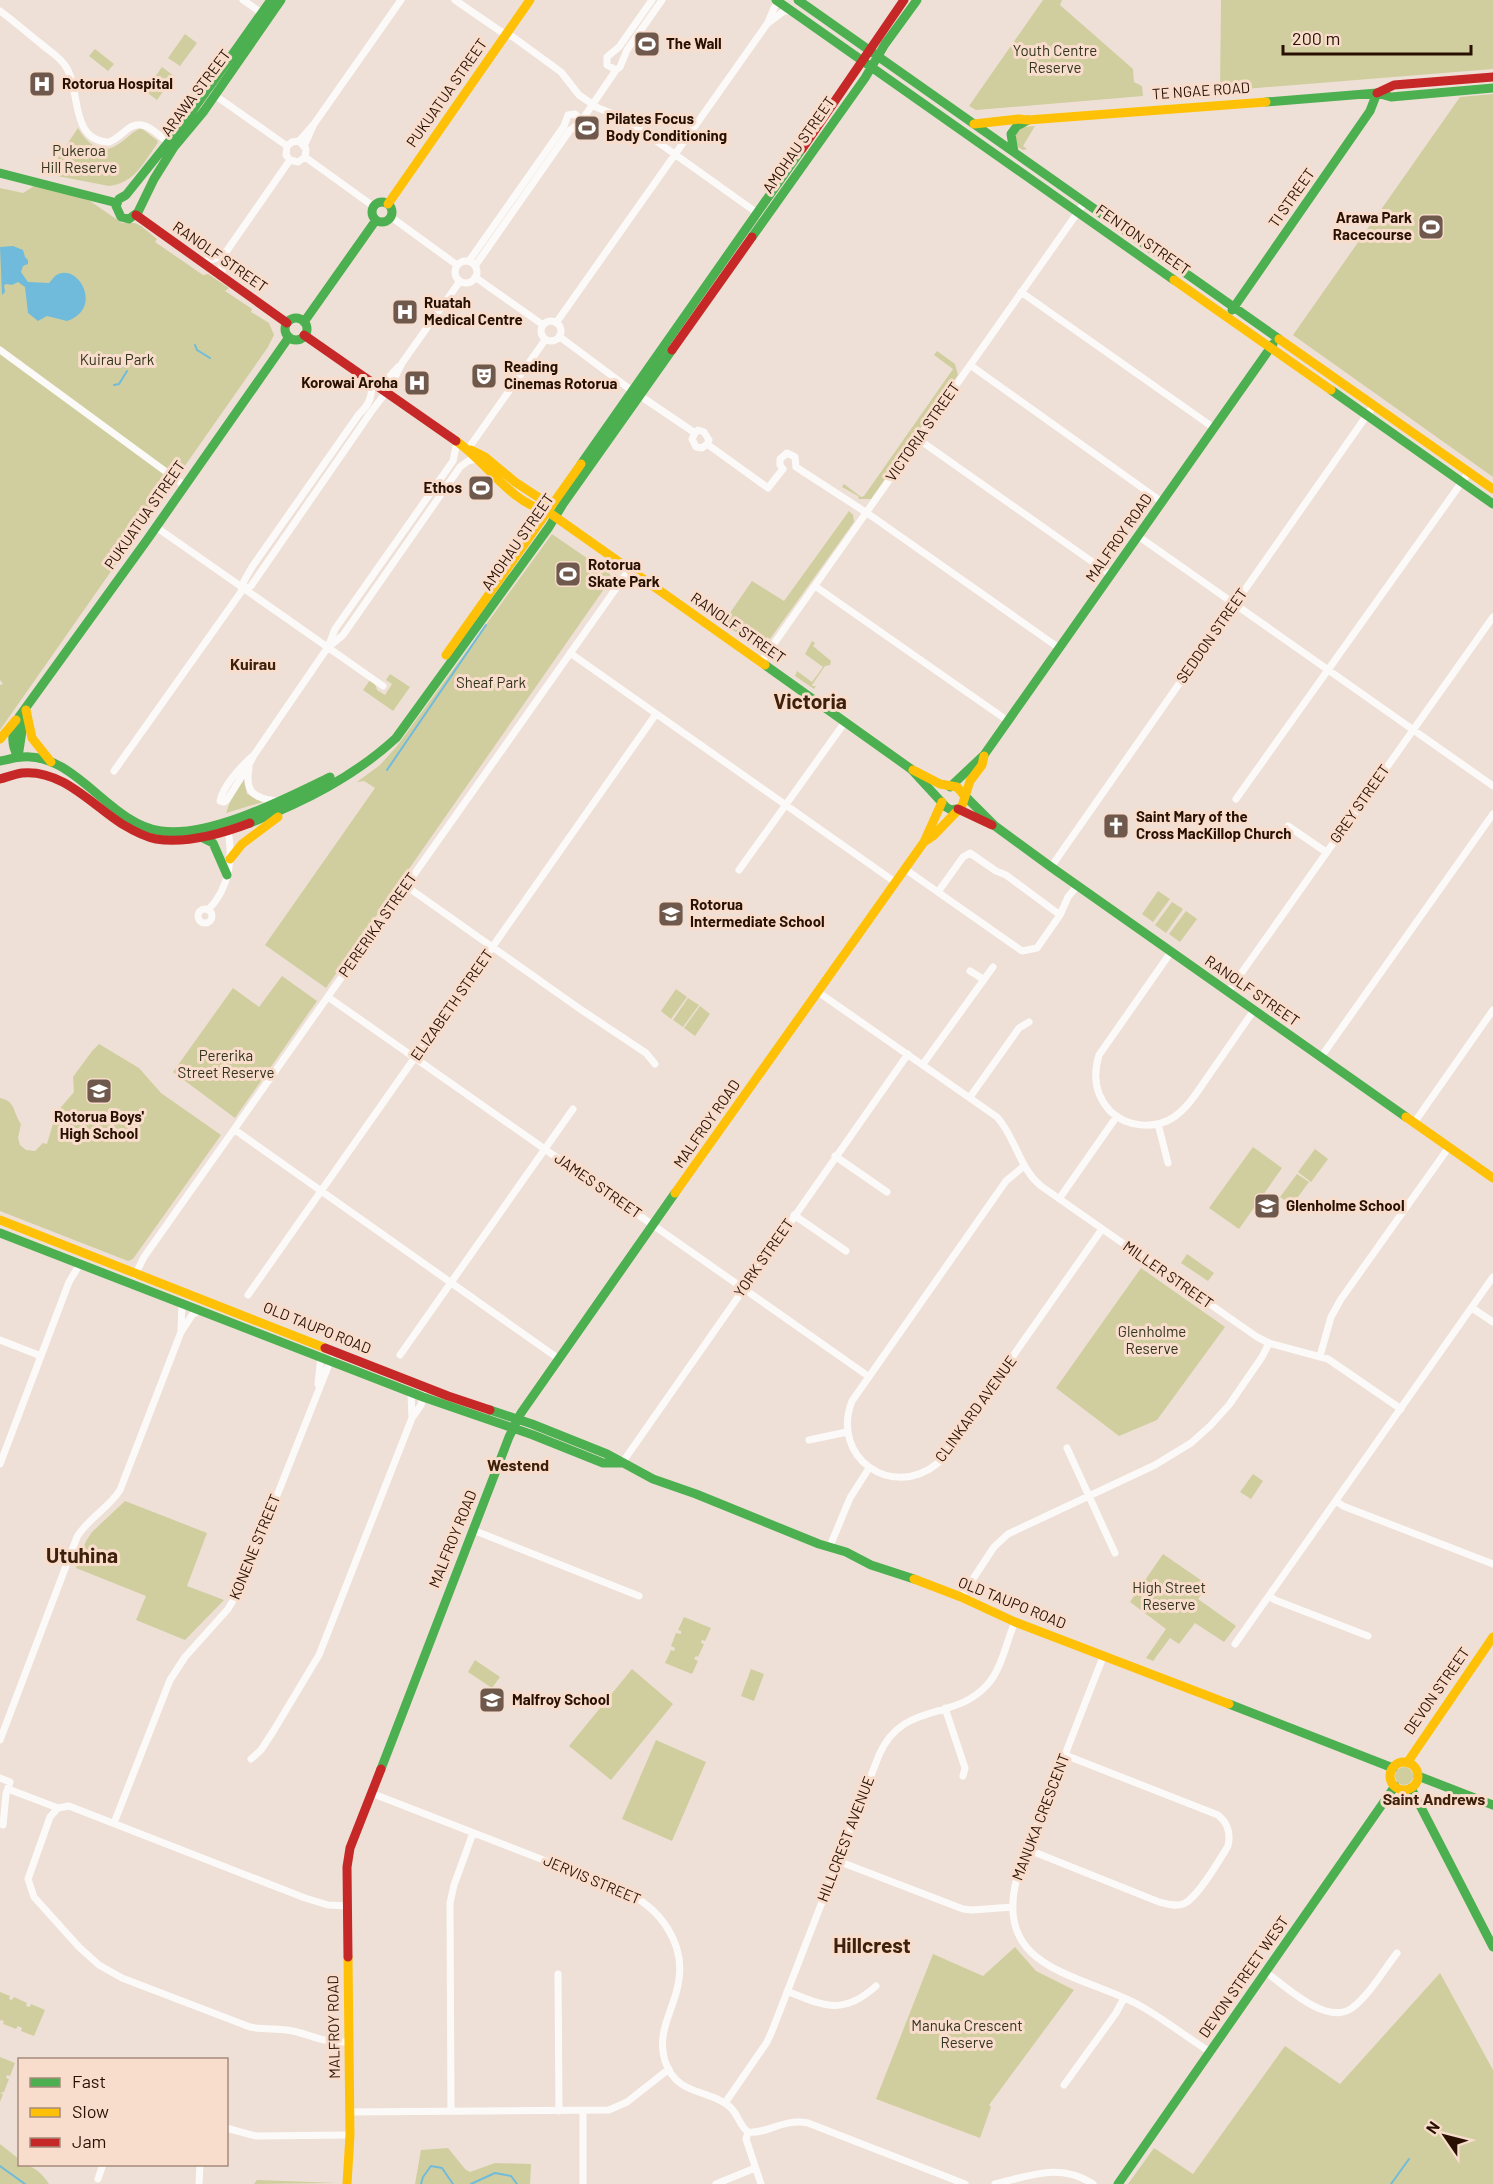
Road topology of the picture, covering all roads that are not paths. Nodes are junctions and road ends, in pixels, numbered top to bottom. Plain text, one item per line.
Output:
1 (243, 0) edge
2 (271, 0) edge
3 (281, 0) edge
4 (401, 0) edge
5 (455, 0) edge
6 (530, 0) edge
7 (652, 0) edge
8 (663, 0) edge
9 (904, 0) edge
10 (917, 0) edge
11 (799, 1) edge
12 (783, 4) edge
13 (0, 11) edge
14 (266, 15) junction
15 (506, 34) junction
16 (873, 54) junction
17 (867, 64) junction
18 (616, 70) junction
19 (1493, 77) edge
20 (1437, 81) junction
21 (1493, 88) edge
22 (1439, 92) junction
23 (212, 93) junction
24 (1377, 93) junction
25 (592, 104) junction
26 (580, 120) junction
27 (1028, 120) junction
28 (974, 124) junction
29 (302, 144) junction
30 (172, 145) junction
31 (287, 146) junction
32 (1014, 152) junction
33 (676, 156) junction
34 (305, 157) junction
35 (290, 160) junction
36 (0, 172) edge
37 (126, 195) junction
38 (117, 202) junction
39 (1085, 202) junction
40 (388, 204) junction
41 (373, 206) junction
42 (137, 211) junction
43 (1078, 212) junction
44 (761, 216) junction
45 (391, 217) junction
46 (376, 220) junction
47 (228, 249) junction
48 (202, 262) junction
49 (472, 264) junction
50 (458, 265) junction
51 (222, 276) junction
52 (476, 277) junction
53 (460, 281) junction
54 (1021, 292) junction
55 (1235, 307) junction
56 (1228, 317) junction
57 (304, 322) junction
58 (287, 323) junction
59 (556, 323) junction
60 (543, 325) junction
61 (304, 335) junction
62 (289, 337) junction
63 (560, 337) junction
64 (1278, 337) junction
65 (544, 340) junction
66 (1271, 347) junction
67 (0, 350) edge
68 (970, 365) junction
69 (379, 388) junction
70 (637, 393) junction
71 (1374, 405) junction
72 (1367, 415) junction
73 (1214, 428) junction
74 (694, 433) junction
75 (918, 439) junction
76 (458, 442) junction
77 (707, 444) junction
78 (468, 449) junction
79 (477, 459) junction
80 (796, 467) junction
81 (783, 469) junction
82 (1469, 472) junction
83 (1461, 482) junction
84 (184, 485) junction
85 (1493, 489) edge
86 (1162, 502) junction
87 (1493, 504) edge
88 (866, 513) junction
89 (551, 514) junction
90 (156, 527) junction
91 (1138, 536) junction
92 (629, 570) junction
93 (509, 575) junction
94 (1111, 575) junction
95 (815, 586) junction
96 (244, 588) junction
97 (1234, 604) junction
98 (1493, 617) edge
99 (328, 647) junction
100 (1059, 648) junction
101 (570, 653) junction
102 (761, 663) junction
103 (1329, 670) junction
104 (383, 686) dead end
105 (22, 714) junction
106 (656, 714) junction
107 (1008, 721) junction
108 (845, 722) junction
109 (1412, 730) junction
110 (0, 739) edge
111 (984, 755) junction
112 (254, 756) junction
113 (18, 757) junction
114 (0, 761) edge
115 (51, 762) junction
116 (249, 765) junction
117 (0, 769) edge
118 (911, 769) junction
119 (114, 771) dead end
120 (55, 778) junction
121 (0, 779) edge
122 (1493, 786) edge
123 (950, 787) junction
124 (964, 795) junction
125 (1236, 799) dead end
126 (278, 802) junction
127 (942, 802) junction
128 (292, 805) junction
129 (786, 805) junction
130 (958, 809) junction
131 (1493, 814) edge
132 (226, 825) junction
133 (994, 826) junction
134 (1288, 826) dead end
135 (199, 836) junction
136 (924, 842) junction
137 (1326, 852) junction
138 (230, 859) junction
139 (1051, 867) junction
140 (905, 869) junction
141 (739, 870) dead end
142 (227, 875) junction
143 (895, 882) junction
144 (406, 886) junction
145 (1077, 886) junction
146 (939, 892) junction
147 (208, 910) dead end
148 (1060, 915) junction
149 (493, 947) junction
150 (1171, 952) junction
151 (993, 967) dead end
152 (970, 971) dead end
153 (983, 979) junction
154 (818, 992) junction
155 (1228, 992) junction
156 (328, 997) junction
157 (1254, 1010) junction
158 (1493, 1010) edge
159 (1029, 1022) dead end
160 (908, 1054) junction
161 (1321, 1057) junction
162 (415, 1058) junction
163 (655, 1064) dead end
164 (923, 1065) junction
165 (970, 1097) junction
166 (573, 1109) dead end
167 (1117, 1116) junction
168 (1414, 1123) junction
169 (1158, 1124) junction
170 (235, 1130) junction
171 (1449, 1147) junction
172 (544, 1149) junction
173 (835, 1156) junction
174 (1168, 1163) dead end
175 (1024, 1166) junction
176 (1493, 1178) edge
177 (321, 1191) junction
178 (887, 1192) dead end
179 (1059, 1199) junction
180 (794, 1215) junction
181 (0, 1220) edge
182 (654, 1226) junction
183 (1102, 1229) junction
184 (0, 1233) edge
185 (73, 1249) junction
186 (846, 1251) dead end
187 (74, 1261) junction
188 (136, 1273) junction
189 (1493, 1277) edge
190 (451, 1283) junction
191 (132, 1284) junction
192 (743, 1288) junction
193 (248, 1295) dead end
194 (182, 1304) junction
195 (1472, 1308) junction
196 (200, 1310) junction
197 (258, 1321) junction
198 (1493, 1323) edge
199 (254, 1331) junction
200 (181, 1332) junction
201 (0, 1340) edge
202 (1269, 1343) junction
203 (332, 1350) junction
204 (400, 1355) dead end
205 (42, 1356) junction
206 (1320, 1356) junction
207 (321, 1357) junction
208 (560, 1359) junction
209 (330, 1361) junction
210 (868, 1376) junction
211 (317, 1389) junction
212 (423, 1392) junction
213 (411, 1393) junction
214 (1401, 1409) junction
215 (412, 1418) junction
216 (515, 1424) junction
217 (847, 1432) junction
218 (809, 1440) dead end
219 (1066, 1448) dead end
220 (2, 1452) edge
221 (622, 1463) junction
222 (0, 1464) edge
223 (869, 1468) junction
224 (1089, 1496) junction
225 (1336, 1501) junction
226 (473, 1530) junction
227 (830, 1546) junction
228 (1115, 1553) dead end
229 (1493, 1564) edge
230 (639, 1596) dead end
231 (1269, 1596) junction
232 (961, 1597) junction
233 (1015, 1622) junction
234 (1368, 1636) dead end
235 (1493, 1638) edge
236 (1235, 1644) dead end
237 (1103, 1657) junction
238 (945, 1708) junction
239 (0, 1740) edge
240 (1065, 1755) junction
241 (251, 1759) dead end
242 (1407, 1763) junction
243 (1392, 1768) junction
244 (963, 1776) dead end
245 (1418, 1776) junction
246 (0, 1778) edge
247 (1395, 1786) junction
248 (1411, 1788) junction
249 (8, 1789) junction
250 (371, 1793) junction
251 (1493, 1805) edge
252 (59, 1808) junction
253 (114, 1823) junction
254 (3, 1825) dead end
255 (473, 1833) junction
256 (1029, 1850) junction
257 (838, 1861) junction
258 (348, 1906) junction
259 (1012, 1908) junction
260 (1493, 1947) edge
261 (1397, 1953) dead end
262 (1266, 1972) junction
263 (558, 1974) dead end
264 (876, 1986) dead end
265 (787, 1991) junction
266 (1124, 1998) junction
267 (348, 2042) junction
268 (1210, 2052) junction
269 (669, 2069) junction
270 (1064, 2085) dead end
271 (725, 2103) junction
272 (451, 2111) junction
273 (559, 2111) junction
274 (583, 2111) junction
275 (350, 2112) junction
276 (228, 2129) edge
277 (748, 2132) junction
278 (350, 2135) junction
279 (102, 2166) edge
280 (200, 2166) edge
281 (755, 2168) junction
282 (98, 2179) dead end
283 (199, 2184) edge
284 (347, 2184) edge
285 (583, 2184) edge
286 (716, 2184) edge
287 (761, 2184) edge
288 (965, 2184) edge
289 (995, 2184) edge
290 (1093, 2184) edge
291 (1118, 2184) edge

1 - 14 street
2 - 14 main road, ARAWA STREET
3 - 14 main road, ARAWA STREET
4 - 29 street
5 - 15 street
6 - 15 main road, PUKUATUA STREET
7 - 18 street
8 - 18 street
9 - 16 main road, AMOHAU STREET
10 - 16 main road, AMOHAU STREET
11 - 16 main road, FENTON STREET
12 - 17 main road, FENTON STREET
12 - 33 street
13 - 30 street
14 - 23 main road, ARAWA STREET
15 - 25 street
15 - 40 main road, PUKUATUA STREET
16 - 17 main road, AMOHAU STREET
16 - 28 main road, FENTON STREET
17 - 43 main road, FENTON STREET
17 - 44 main road, AMOHAU STREET
18 - 25 street
19 - 20 main road, TE NGAE ROAD
20 - 22 main road
20 - 24 main road, TE NGAE ROAD
21 - 22 main road, TE NGAE ROAD
22 - 24 main road, TE NGAE ROAD
23 - 30 main road, ARAWA STREET
23 - 31 street
24 - 27 main road, TE NGAE ROAD
24 - 55 main road, TI STREET
25 - 26 street
25 - 33 street
26 - 49 street
26 - 49 street
27 - 28 main road, TE NGAE ROAD
27 - 32 main road
28 - 32 main road, FENTON STREET
29 - 31 street
29 - 34 street
30 - 37 main road, ARAWA STREET
30 - 42 main road, ARAWA STREET
31 - 35 street
32 - 39 main road, FENTON STREET
33 - 44 street
33 - 59 street
34 - 35 street
34 - 41 street
35 - 47 street
36 - 38 main road
37 - 38 main road
37 - 42 main road
38 - 42 main road
39 - 43 street, VICTORIA STREET
39 - 55 main road, FENTON STREET
40 - 41 main road
40 - 45 main road
41 - 46 main road
42 - 48 main road, RANOLF STREET
43 - 54 street, VICTORIA STREET
43 - 56 main road, FENTON STREET
44 - 70 main road, AMOHAU STREET
45 - 46 main road
45 - 50 street
46 - 57 main road
47 - 48 street
47 - 51 street
48 - 51 main road, RANOLF STREET
49 - 50 street
49 - 52 street
50 - 53 street
51 - 58 main road, RANOLF STREET
52 - 53 street
52 - 60 street
53 - 69 street
54 - 68 street, VICTORIA STREET
54 - 73 street
55 - 56 main road, TI STREET
55 - 64 main road, FENTON STREET
56 - 66 main road, FENTON STREET
57 - 58 main road
57 - 61 main road
58 - 62 main road
59 - 60 street
59 - 63 street
60 - 65 street
61 - 62 main road
61 - 69 main road, RANOLF STREET
62 - 84 main road, PUKUATUA STREET
63 - 65 street
63 - 70 street
64 - 66 main road, MALFROY ROAD
64 - 71 main road, FENTON STREET
65 - 78 street
66 - 72 main road, FENTON STREET
66 - 73 main road, MALFROY ROAD
67 - 84 street
68 - 75 street, VICTORIA STREET
68 - 86 street
69 - 76 main road, RANOLF STREET
69 - 96 street
69 - 96 street
70 - 74 street
70 - 89 main road, AMOHAU STREET
71 - 72 street, SEDDON STREET
71 - 82 main road, FENTON STREET
72 - 83 main road, FENTON STREET
72 - 97 street, SEDDON STREET
73 - 86 main road, MALFROY ROAD
74 - 77 street
74 - 77 street
75 - 88 street, VICTORIA STREET
75 - 94 street
76 - 78 main road, RANOLF STREET
76 - 99 street
77 - 81 street
78 - 79 main road, RANOLF STREET
78 - 89 main road, RANOLF STREET
79 - 89 main road, RANOLF STREET
79 - 99 street
80 - 81 street
80 - 81 street
80 - 88 street
82 - 83 street
82 - 85 main road, FENTON STREET
83 - 87 main road, FENTON STREET
83 - 103 street
84 - 90 main road, PUKUATUA STREET
86 - 91 main road, MALFROY ROAD
88 - 95 street, VICTORIA STREET
88 - 100 street
89 - 92 main road, RANOLF STREET
89 - 93 main road, AMOHAU STREET
90 - 96 street
90 - 105 main road, PUKUATUA STREET
91 - 94 main road, MALFROY ROAD
91 - 97 street
92 - 101 street, PERERIKA STREET
92 - 102 main road, RANOLF STREET
93 - 126 main road, AMOHAU STREET
93 - 128 main road, AMOHAU STREET
94 - 100 main road, MALFROY ROAD
95 - 102 street, VICTORIA STREET
95 - 107 street
96 - 99 street
96 - 119 street
97 - 103 street
97 - 139 street, SEDDON STREET
98 - 109 street, GREY STREET
99 - 104 street
99 - 112 street
100 - 107 main road, MALFROY ROAD
101 - 106 street
101 - 144 street, PERERIKA STREET
102 - 108 main road, RANOLF STREET
103 - 109 street
103 - 125 street
105 - 110 main road
105 - 113 main road, PUKUATUA STREET
105 - 115 main road
106 - 129 street
106 - 149 street, ELIZABETH STREET
107 - 111 main road, MALFROY ROAD
108 - 118 main road, RANOLF STREET
108 - 129 street
109 - 122 street
109 - 137 street, GREY STREET
111 - 123 main road, MALFROY ROAD
111 - 124 main road, MALFROY ROAD
112 - 116 street
112 - 116 street
113 - 114 main road
113 - 115 main road, AMOHAU STREET
113 - 117 main road
113 - 120 main road
115 - 132 main road, AMOHAU STREET
116 - 126 street
118 - 123 main road, RANOLF STREET
118 - 127 main road, RANOLF STREET
120 - 121 main road, AMOHAU STREET
120 - 135 main road, AMOHAU STREET
123 - 124 main road
123 - 127 main road
124 - 130 main road
124 - 133 main road, RANOLF STREET
126 - 132 main road, AMOHAU STREET
127 - 130 main road
127 - 136 main road, MALFROY ROAD
128 - 132 main road, AMOHAU STREET
128 - 138 main road
129 - 141 street
129 - 143 street
130 - 133 main road, RANOLF STREET
130 - 136 main road, MALFROY ROAD
131 - 161 street
132 - 135 main road, AMOHAU STREET
132 - 138 street
133 - 139 main road, RANOLF STREET
134 - 137 street
135 - 142 main road
136 - 140 main road, MALFROY ROAD
137 - 155 street, GREY STREET
138 - 142 street
139 - 145 main road, RANOLF STREET
140 - 143 main road, MALFROY ROAD
140 - 146 street
142 - 147 street
143 - 154 main road, MALFROY ROAD
144 - 149 street
144 - 156 street, PERERIKA STREET
145 - 148 street
145 - 150 main road, RANOLF STREET
146 - 148 street
146 - 148 street
149 - 162 street, ELIZABETH STREET
149 - 163 street
150 - 155 main road, RANOLF STREET
150 - 167 street
151 - 153 street
152 - 153 street
153 - 164 street
154 - 160 street, MILLER STREET
154 - 182 main road, MALFROY ROAD
155 - 157 main road, RANOLF STREET
156 - 162 street, JAMES STREET
156 - 170 street, PERERIKA STREET
157 - 161 main road, RANOLF STREET
157 - 169 street
158 - 168 street
159 - 165 street
160 - 164 street, MILLER STREET
160 - 173 street, YORK STREET
161 - 168 main road, RANOLF STREET
162 - 172 street, JAMES STREET
162 - 177 street, ELIZABETH STREET
164 - 165 street, MILLER STREET
165 - 175 street, MILLER STREET
166 - 172 street
167 - 169 street
167 - 179 street
168 - 171 main road, RANOLF STREET
169 - 174 street
170 - 177 street
170 - 188 street, PERERIKA STREET
171 - 176 main road, RANOLF STREET
171 - 206 street
172 - 182 street, JAMES STREET
172 - 190 street
173 - 178 street
173 - 180 street, YORK STREET
175 - 179 street, MILLER STREET
175 - 210 street
177 - 190 street
177 - 193 street, ELIZABETH STREET
179 - 183 street, MILLER STREET
180 - 186 street
180 - 192 street, YORK STREET
181 - 185 main road, OLD TAUPO ROAD
182 - 192 street, JAMES STREET
182 - 208 main road, MALFROY ROAD
183 - 202 street, MILLER STREET
183 - 223 street, CLINKARD AVENUE
184 - 187 main road, OLD TAUPO ROAD
185 - 187 street
185 - 188 main road, OLD TAUPO ROAD
187 - 191 main road, OLD TAUPO ROAD
187 - 205 street
188 - 191 street, PERERIKA STREET
188 - 197 main road, OLD TAUPO ROAD
189 - 195 street
190 - 204 street
190 - 208 street
191 - 194 main road, OLD TAUPO ROAD
192 - 210 street, JAMES STREET
192 - 221 street, YORK STREET
194 - 196 main road, OLD TAUPO ROAD
194 - 200 street
195 - 198 street
195 - 214 street
196 - 199 main road, OLD TAUPO ROAD
196 - 200 street
197 - 199 main road
197 - 203 main road, OLD TAUPO ROAD
199 - 207 main road, OLD TAUPO ROAD
200 - 239 street
201 - 205 street
202 - 206 street, MILLER STREET
202 - 224 street
203 - 209 street, KONENE STREET
203 - 212 main road, OLD TAUPO ROAD
205 - 220 street
206 - 214 street, MILLER STREET
207 - 209 main road, OLD TAUPO ROAD
207 - 211 street, KONENE STREET
208 - 216 main road, MALFROY ROAD
209 - 211 street, KONENE STREET
209 - 213 main road, OLD TAUPO ROAD
210 - 217 street
211 - 253 street, KONENE STREET
212 - 213 main road, OLD TAUPO ROAD
212 - 215 street
212 - 216 main road, OLD TAUPO ROAD
213 - 215 street
214 - 225 street
215 - 241 street
216 - 221 main road, OLD TAUPO ROAD
216 - 226 main road, MALFROY ROAD
217 - 218 street
217 - 223 street
219 - 224 street
220 - 222 street
221 - 227 main road, OLD TAUPO ROAD
223 - 227 street
224 - 228 street
224 - 232 street
225 - 229 street
225 - 231 street
226 - 230 street
226 - 250 main road, MALFROY ROAD
227 - 232 main road, OLD TAUPO ROAD
231 - 234 street
231 - 236 street
232 - 233 main road, OLD TAUPO ROAD
233 - 237 main road, OLD TAUPO ROAD
233 - 238 street, HILLCREST AVENUE
235 - 242 main road, DEVON STREET
237 - 240 street, MANUKA CRESCENT
237 - 243 main road, OLD TAUPO ROAD
238 - 244 street
238 - 257 street, HILLCREST AVENUE
240 - 256 street, MANUKA CRESCENT
240 - 256 street
242 - 243 main road
242 - 245 main road
243 - 247 main road
245 - 248 main road
245 - 251 main road
246 - 249 street
247 - 248 main road
247 - 262 main road, DEVON STREET WEST
248 - 260 main road
249 - 252 street
249 - 254 street
250 - 255 street, JERVIS STREET
250 - 258 main road, MALFROY ROAD
252 - 253 street
252 - 267 street
253 - 258 street
255 - 269 street, JERVIS STREET
255 - 272 street
256 - 259 street, MANUKA CRESCENT
257 - 259 street
257 - 265 street, HILLCREST AVENUE
258 - 267 main road, MALFROY ROAD
259 - 266 street, MANUKA CRESCENT
261 - 262 street
262 - 268 main road, DEVON STREET WEST
263 - 273 street
264 - 265 street
265 - 271 street, HILLCREST AVENUE
266 - 268 street, MANUKA CRESCENT
266 - 270 street
267 - 275 main road, MALFROY ROAD
268 - 291 main road, DEVON STREET WEST
269 - 271 street
269 - 274 street
271 - 277 street
272 - 273 street
272 - 275 street
273 - 274 street
274 - 285 street
275 - 278 main road, MALFROY ROAD
276 - 278 street
277 - 281 street
277 - 288 street
278 - 284 main road, MALFROY ROAD
279 - 282 street
280 - 283 street
281 - 286 street
281 - 287 street
289 - 290 street

